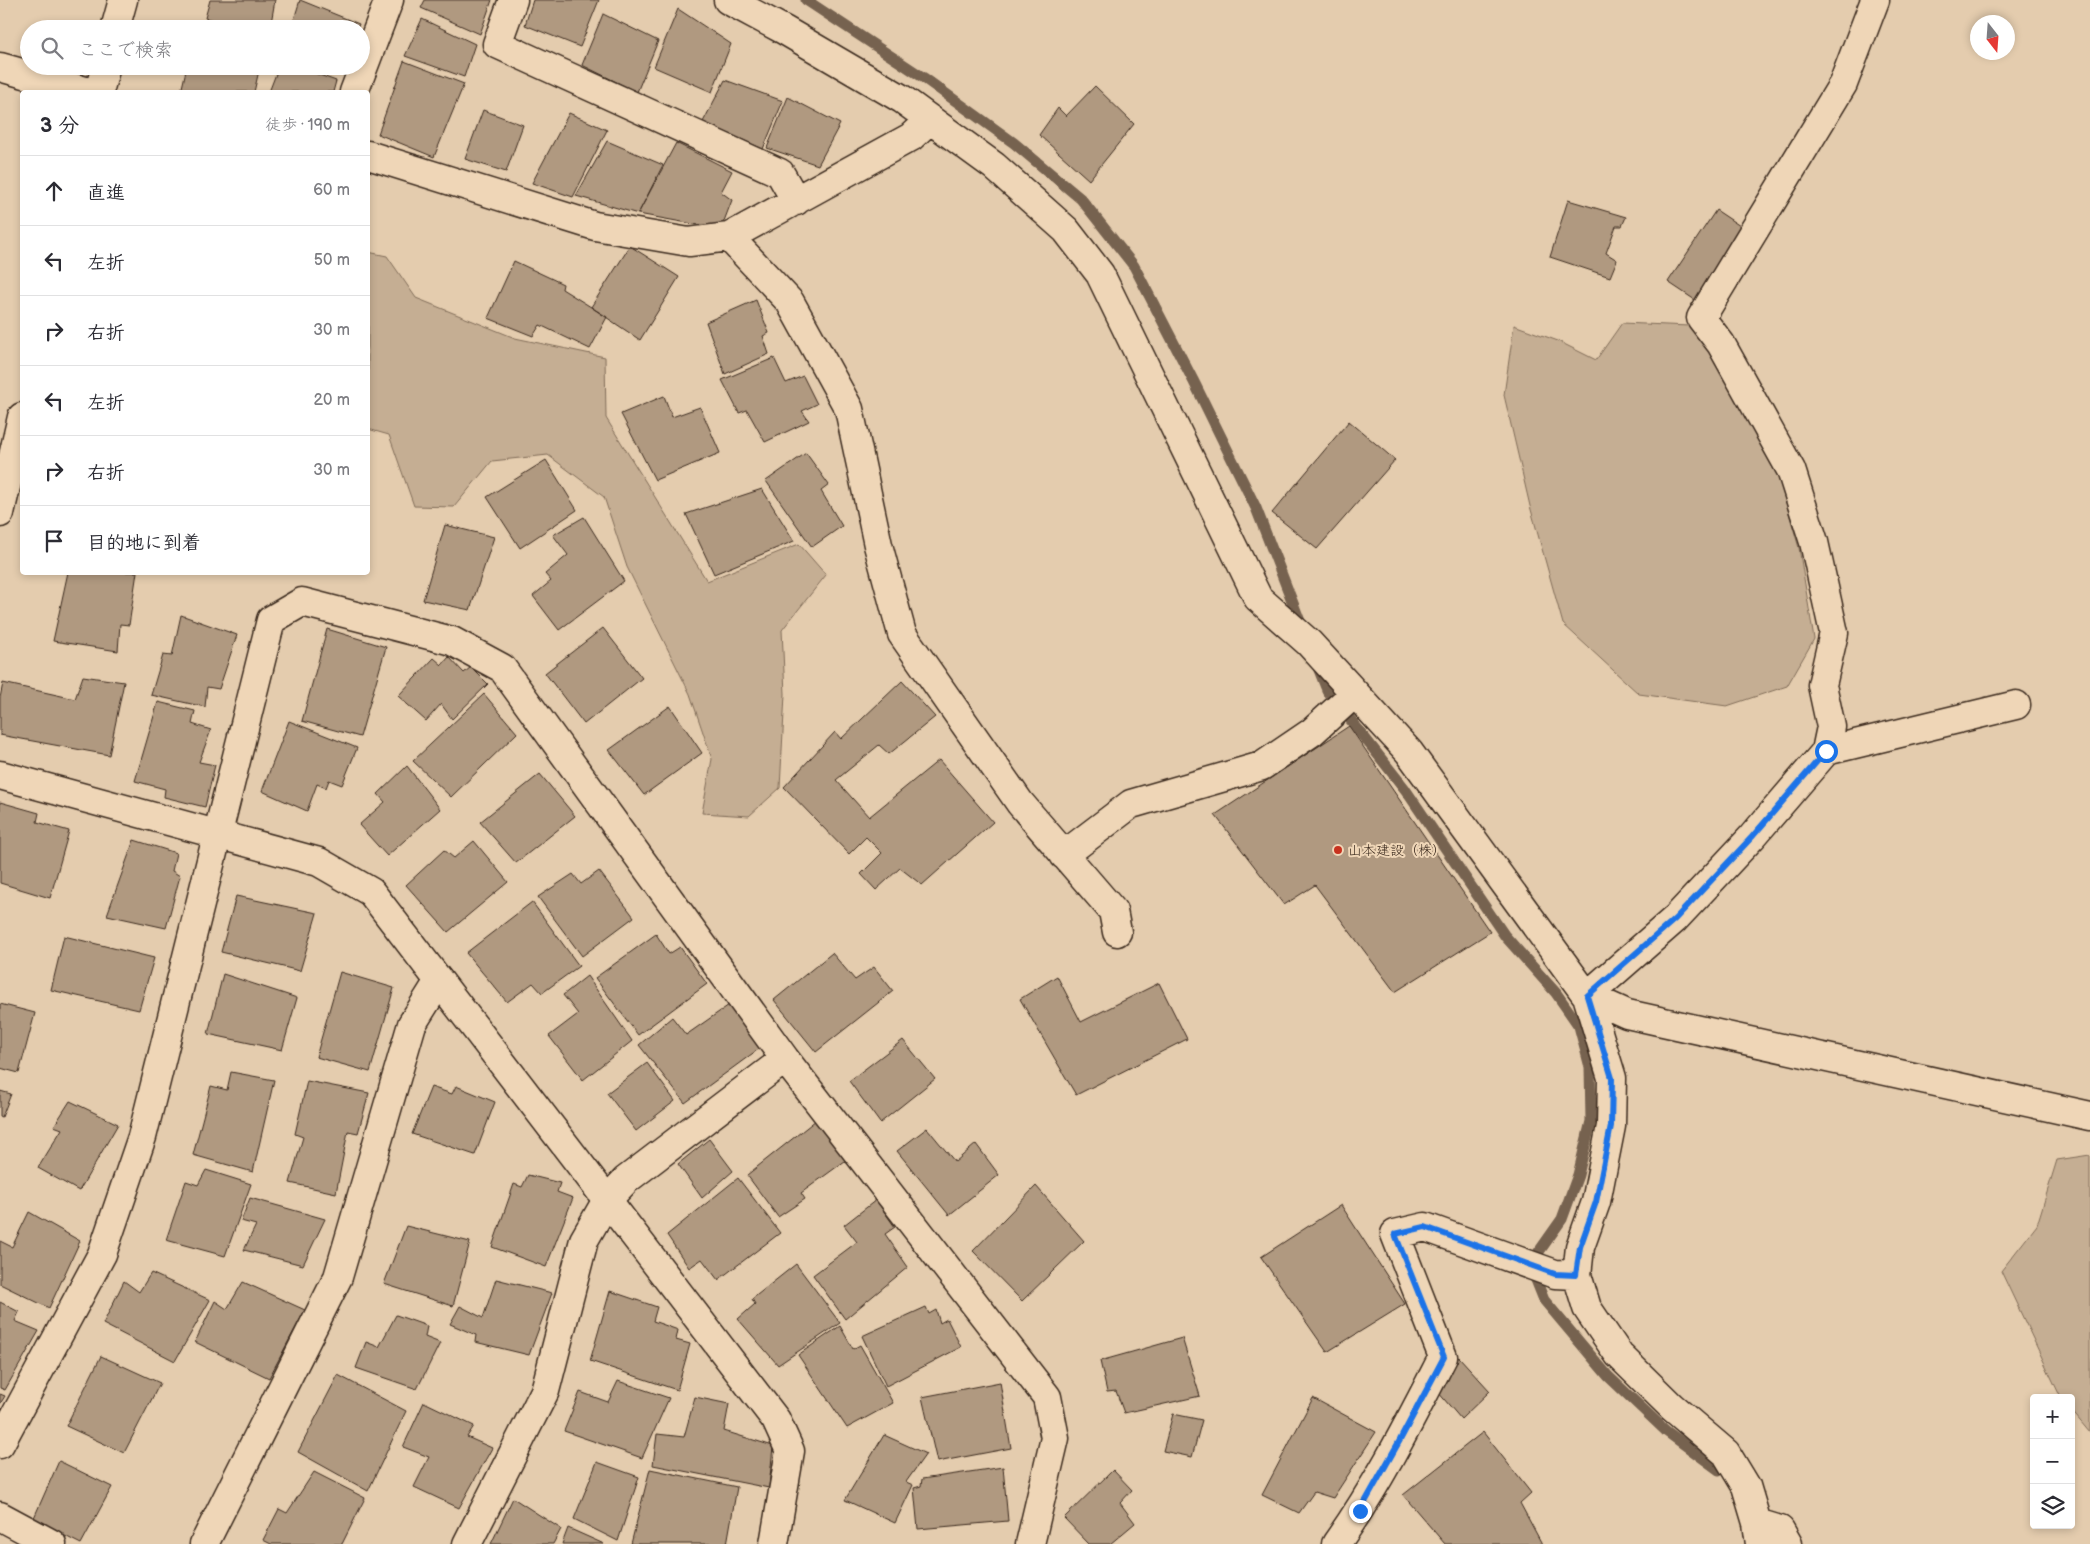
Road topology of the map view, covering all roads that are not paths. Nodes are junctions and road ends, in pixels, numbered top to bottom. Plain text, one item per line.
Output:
1 (123, 0) edge
2 (389, 0) edge
3 (513, 0) edge
4 (728, 0) edge
5 (1875, 0) edge
6 (117, 20) edge
7 (370, 50) edge
8 (0, 67) edge
9 (20, 73) edge
10 (28, 75) edge
11 (104, 75) edge
12 (360, 75) edge
13 (82, 90) edge
14 (100, 90) edge
15 (355, 90) edge
16 (929, 120) junction
17 (370, 156) edge
18 (796, 201) junction
19 (729, 237) junction
20 (20, 426) edge
21 (0, 513) edge
22 (1355, 693) junction
23 (2016, 705) dead end
24 (1826, 751) junction
25 (0, 775) edge
26 (218, 833) junction
27 (1064, 855) junction
28 (1117, 932) dead end
29 (439, 981) junction
30 (1587, 996) junction
31 (785, 1059) junction
32 (2090, 1116) edge
33 (607, 1200) junction
34 (1576, 1275) junction
35 (0, 1444) edge
36 (0, 1516) edge
37 (1759, 1533) edge
38 (52, 1544) edge
39 (204, 1544) edge
40 (467, 1544) edge
41 (774, 1544) edge
42 (1030, 1544) edge
43 (1336, 1544) edge
44 (1788, 1544) edge

1 - 6 street
2 - 7 street
3 - 18 street
4 - 16 street
5 - 24 street
8 - 9 street
10 - 13 street
11 - 14 street
12 - 15 street
16 - 18 street
16 - 22 street
17 - 19 street
18 - 19 street
19 - 27 street
20 - 21 street
22 - 27 street
22 - 30 street
23 - 24 street
24 - 30 street
25 - 26 street
26 - 29 street
26 - 31 street
26 - 35 street
27 - 28 street
29 - 33 street
29 - 39 street
30 - 32 street
30 - 34 street
31 - 33 street
31 - 42 street
33 - 40 street
33 - 41 street
34 - 37 street
34 - 43 street
36 - 38 street
37 - 44 street

